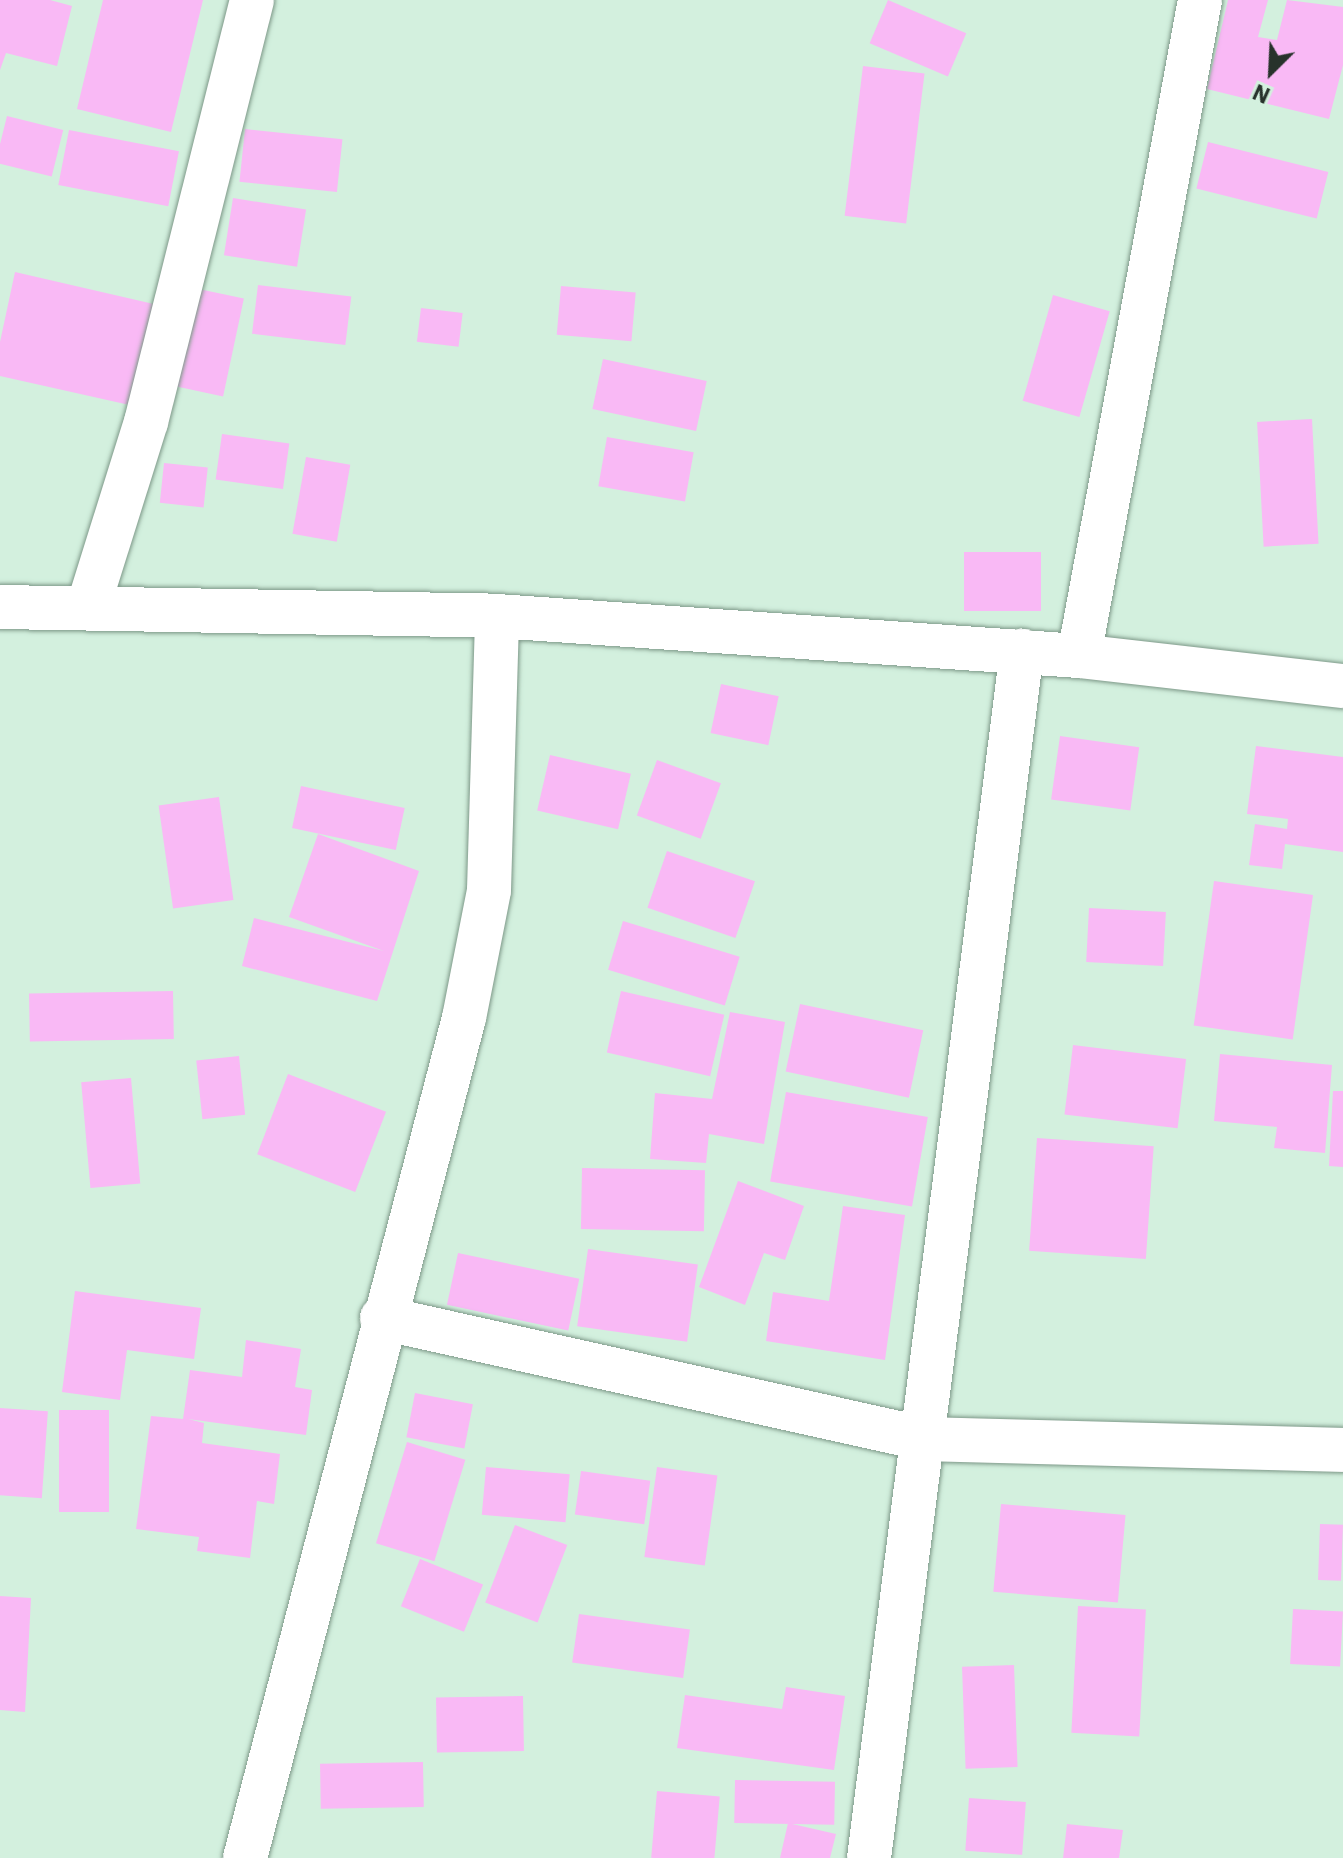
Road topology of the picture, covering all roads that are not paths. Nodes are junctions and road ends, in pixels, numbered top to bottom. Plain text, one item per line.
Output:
1 (252, 0) edge
2 (1200, 0) edge
3 (0, 607) edge
4 (88, 607) junction
5 (497, 616) junction
6 (1022, 651) junction
7 (1079, 656) junction
8 (1343, 686) edge
9 (382, 1318) junction
10 (925, 1439) junction
11 (1343, 1450) edge
12 (245, 1858) edge
13 (869, 1858) edge

1 - 4 street
2 - 7 street
3 - 4 street
4 - 5 street
5 - 6 street
5 - 9 street
6 - 7 street
6 - 10 street
7 - 8 street
9 - 10 street
9 - 12 street
10 - 11 street
10 - 13 street

